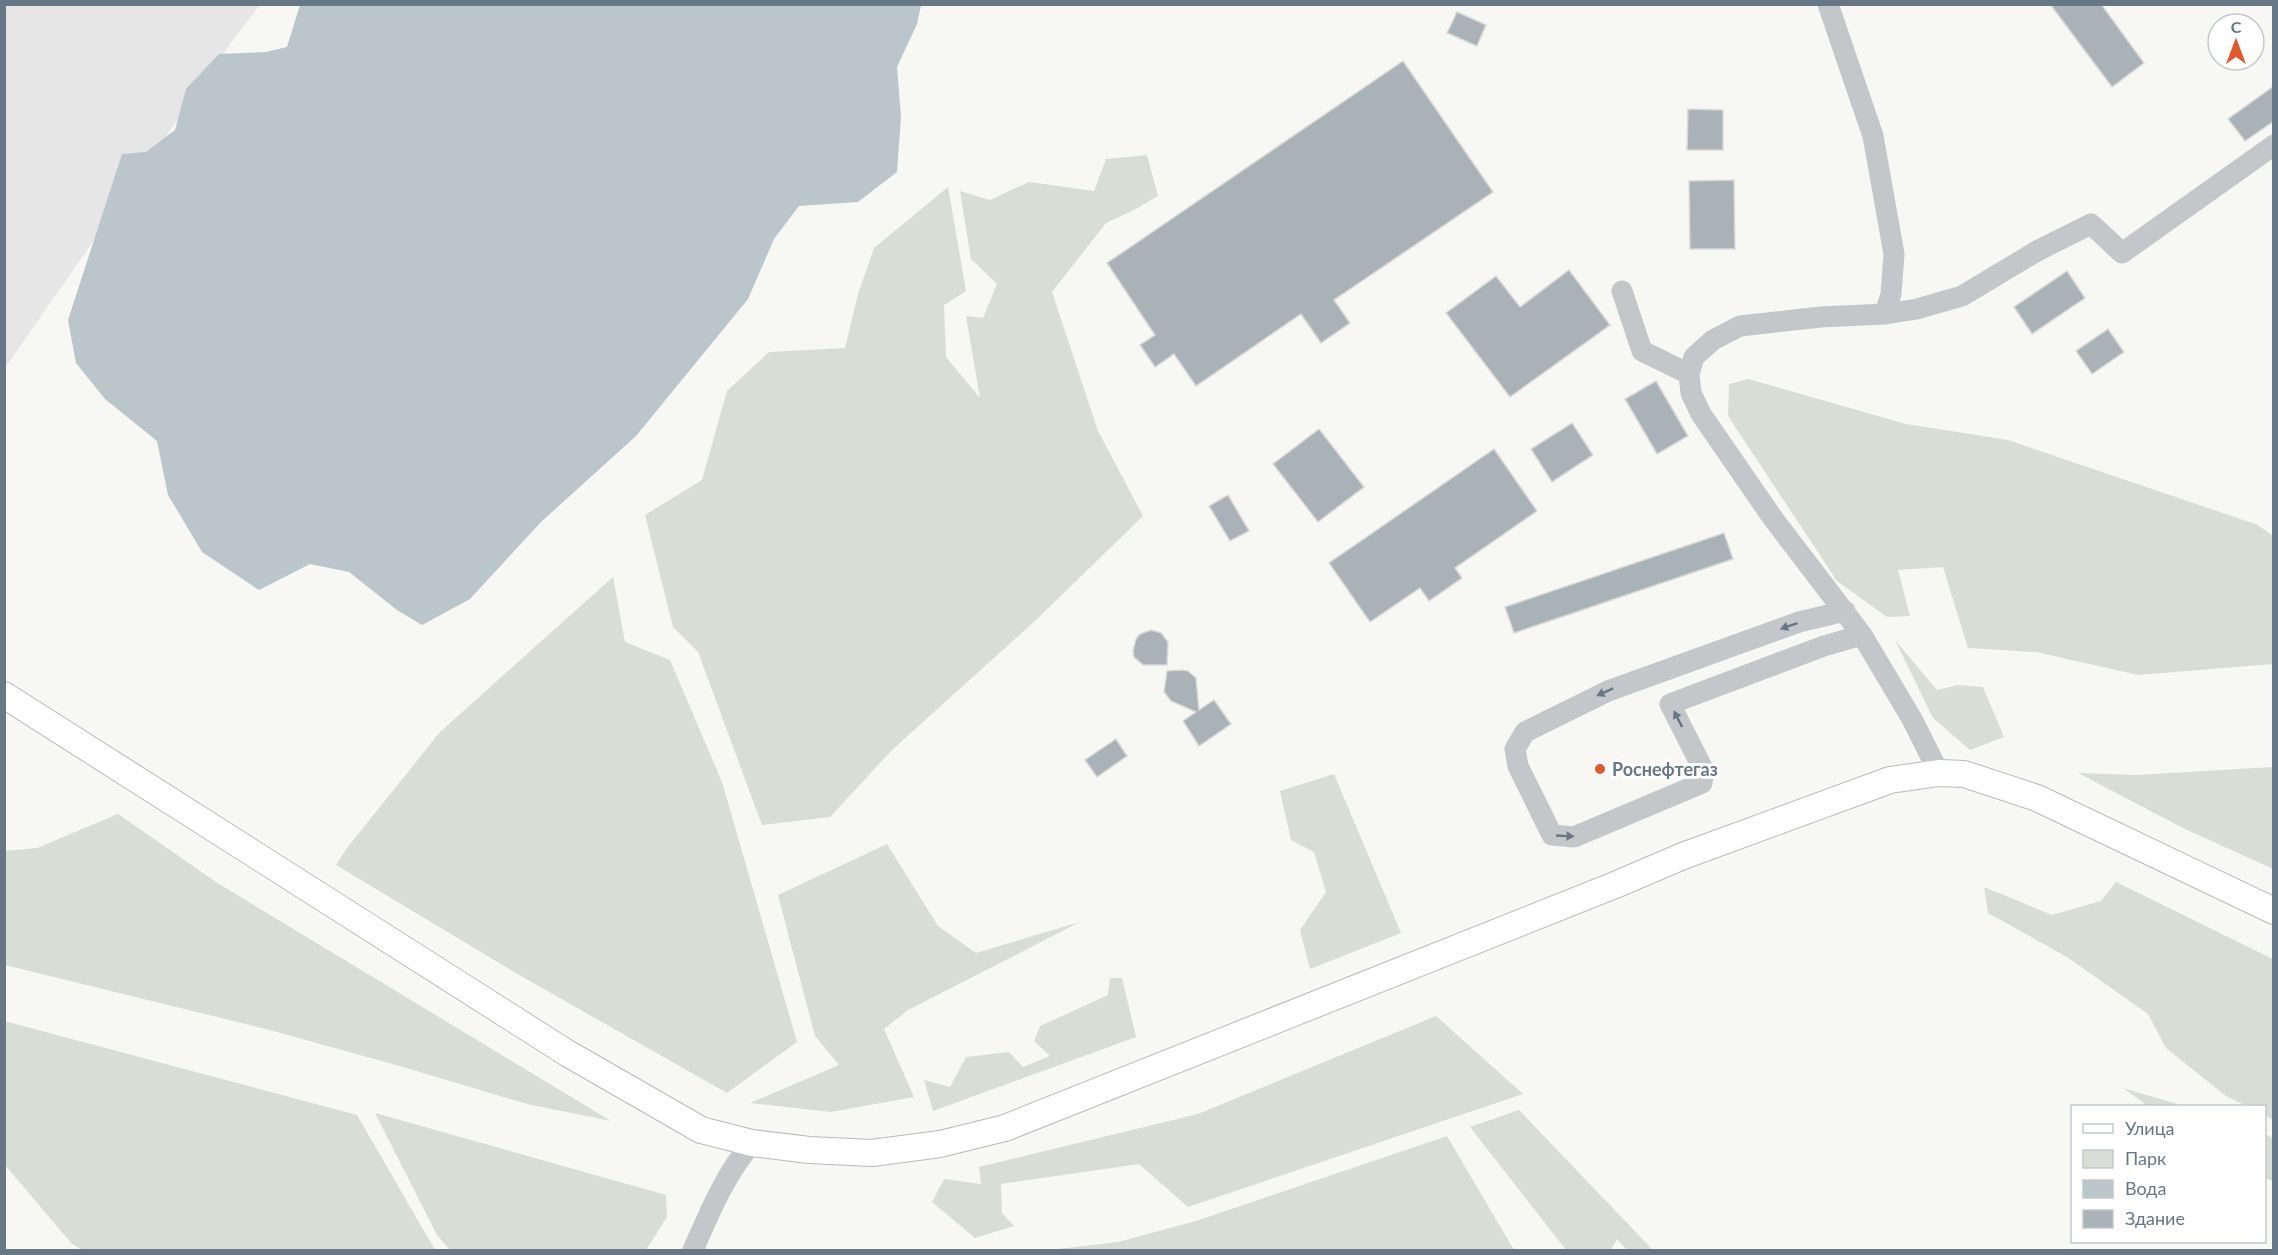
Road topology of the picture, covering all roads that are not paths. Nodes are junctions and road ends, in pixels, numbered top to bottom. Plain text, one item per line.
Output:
1 (1828, 4) edge
2 (2274, 145) edge
3 (1622, 291) dead end
4 (1885, 314) junction
5 (1689, 374) junction
6 (1845, 611) junction
7 (1862, 635) junction
8 (4, 695) edge
9 (1939, 773) junction
10 (2274, 911) edge
11 (752, 1143) junction
12 (693, 1251) edge

1 - 4 street
2 - 4 street
3 - 5 street
4 - 5 street
5 - 6 street
6 - 7 street
6 -> 7 street
7 - 9 street
8 - 11 main road
9 - 10 main road
9 - 11 main road
11 - 12 street

